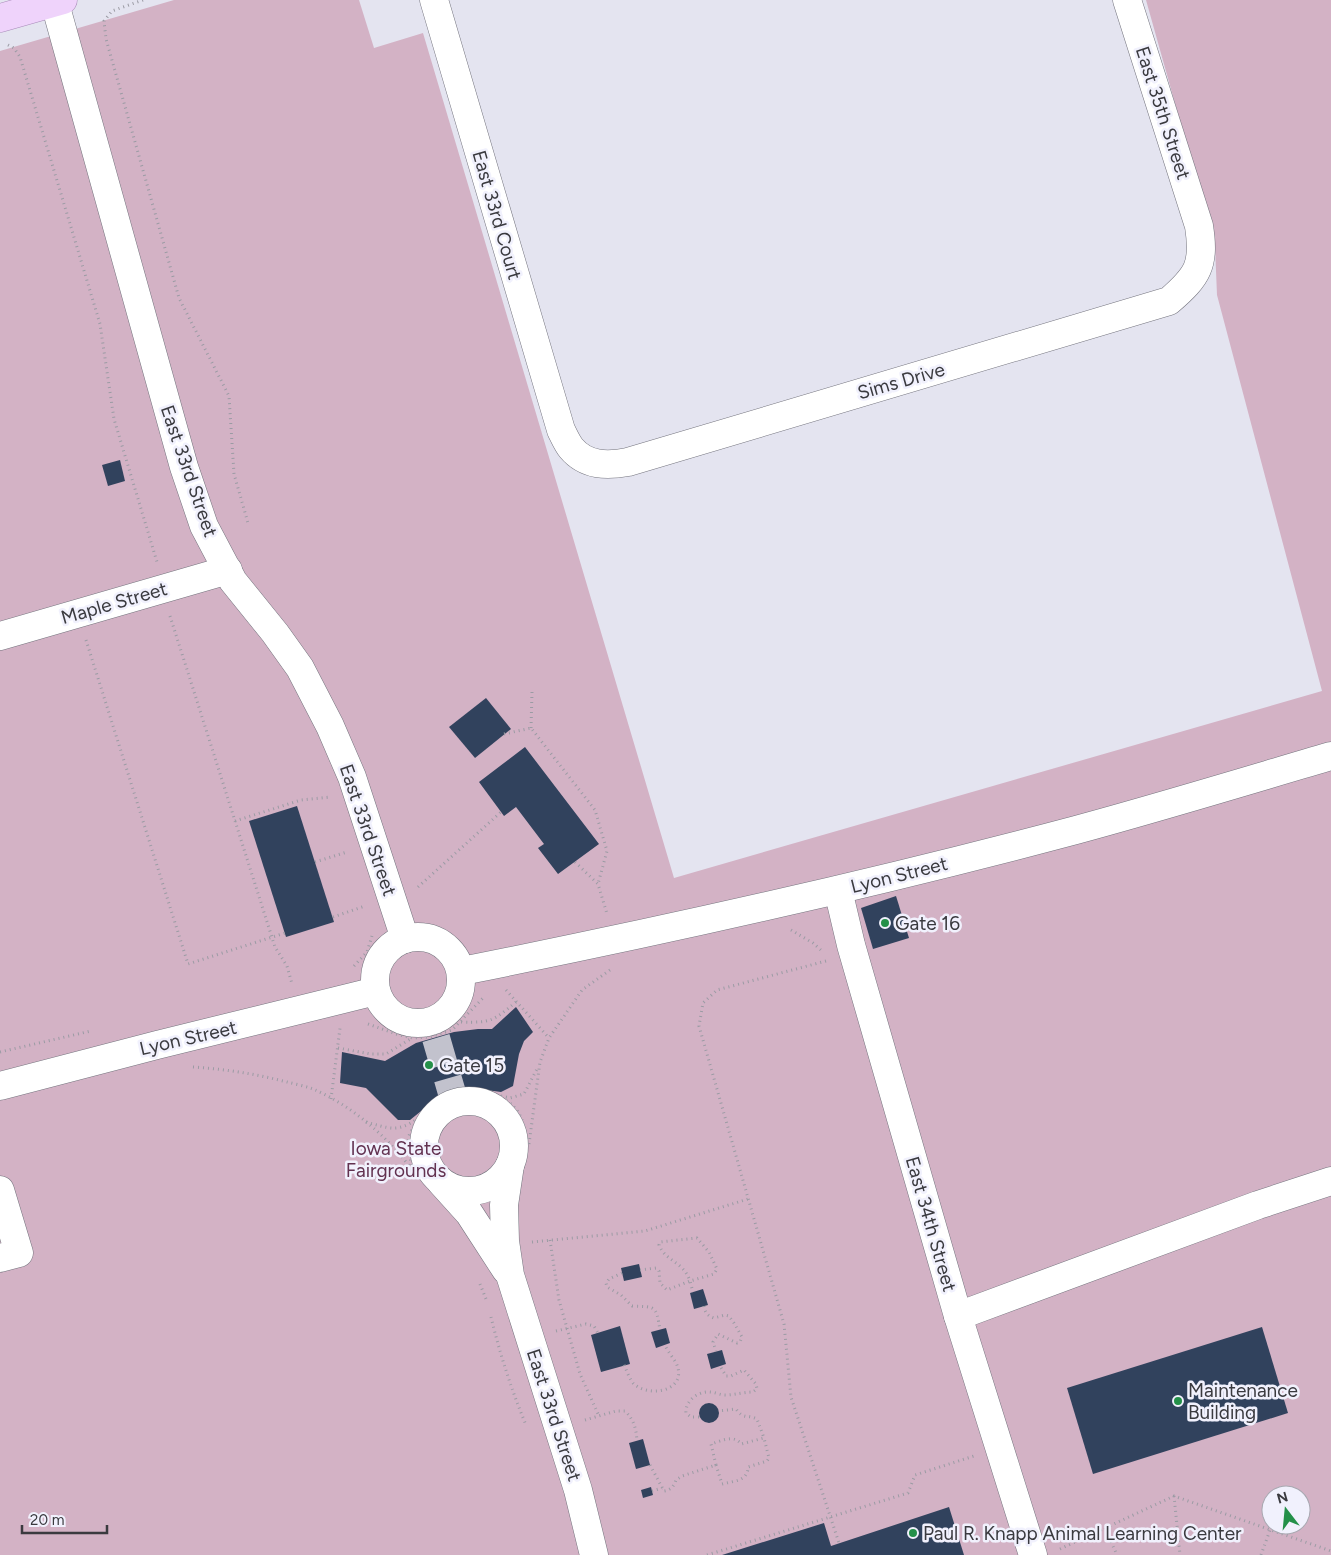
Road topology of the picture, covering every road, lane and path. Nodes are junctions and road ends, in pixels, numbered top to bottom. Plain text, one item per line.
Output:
1 (143, 0) edge
2 (434, 0) edge
3 (1127, 0) edge
4 (57, 1) edge
5 (2, 31) edge
6 (1199, 226) joint
7 (561, 430) joint
8 (248, 523) dead end
9 (228, 570) junction
10 (167, 600) junction
11 (0, 636) edge
12 (85, 639) dead end
13 (532, 692) dead end
14 (531, 728) junction
15 (504, 734) dead end
16 (1331, 756) edge
17 (330, 792) dead end
18 (331, 797) junction
19 (334, 806) dead end
20 (502, 812) dead end
21 (235, 821) junction
22 (350, 851) dead end
23 (315, 862) dead end
24 (575, 862) dead end
25 (598, 884) junction
26 (838, 890) junction
27 (374, 900) junction
28 (369, 914) dead end
29 (333, 917) dead end
30 (789, 929) dead end
31 (372, 932) dead end
32 (285, 933) dead end
33 (272, 938) junction
34 (405, 939) junction
35 (616, 953) junction
36 (347, 969) dead end
37 (462, 971) junction
38 (301, 983) dead end
39 (505, 987) dead end
40 (376, 991) junction
41 (487, 994) dead end
42 (516, 1002) junction
43 (460, 1022) junction
44 (361, 1023) dead end
45 (346, 1024) dead end
46 (340, 1026) junction
47 (331, 1028) dead end
48 (98, 1029) dead end
49 (429, 1033) junction
50 (549, 1038) junction
51 (338, 1048) junction
52 (0, 1052) edge
53 (540, 1062) junction
54 (186, 1067) dead end
55 (0, 1086) edge
56 (498, 1096) dead end
57 (331, 1099) junction
58 (419, 1117) dead end
59 (365, 1122) junction
60 (519, 1159) junction
61 (427, 1178) junction
62 (1331, 1181) edge
63 (0, 1190) edge
64 (748, 1199) junction
65 (550, 1240) junction
66 (525, 1242) dead end
67 (0, 1258) edge
68 (640, 1270) dead end
69 (622, 1273) dead end
70 (510, 1275) junction
71 (477, 1277) dead end
72 (690, 1281) junction
73 (693, 1292) dead end
74 (486, 1300) dead end
75 (704, 1306) dead end
76 (489, 1308) dead end
77 (958, 1316) junction
78 (567, 1328) junction
79 (660, 1330) dead end
80 (598, 1332) dead end
81 (529, 1338) junction
82 (665, 1345) dead end
83 (716, 1351) dead end
84 (624, 1366) dead end
85 (720, 1366) dead end
86 (718, 1411) dead end
87 (605, 1414) dead end
88 (599, 1416) dead end
89 (699, 1418) dead end
90 (530, 1434) dead end
91 (764, 1438) junction
92 (637, 1441) dead end
93 (981, 1454) dead end
94 (650, 1465) dead end
95 (716, 1465) junction
96 (662, 1488) junction
97 (652, 1491) dead end
98 (1174, 1496) junction
99 (831, 1517) junction
100 (1261, 1527) edge
101 (1105, 1528) junction
102 (1268, 1535) edge
103 (1285, 1535) edge
104 (839, 1543) dead end
105 (1331, 1551) edge
106 (1043, 1553) edge
107 (594, 1555) edge
108 (707, 1555) edge
109 (1117, 1555) edge
110 (1180, 1555) edge
111 (1261, 1555) edge

1 - 8 path
2 - 7 street, East 33rd Court
3 - 6 street, East 35th Street
4 - 5 main road
4 - 9 street, East 33rd Street
5 - 10 path
6 - 7 street, Sims Drive
9 - 10 street, Maple Street
9 - 27 street, East 33rd Street
10 - 11 street, Maple Street
10 - 21 path
12 - 33 path
13 - 14 path
14 - 15 path
14 - 25 path
16 - 26 street, Lyon Street
17 - 18 path
18 - 19 path
18 - 21 path
20 - 27 path
21 - 33 path
22 - 23 path
24 - 25 path
25 - 35 path
26 - 35 street, Lyon Street
26 - 77 street, East 34th Street
27 - 28 path
27 - 29 path
27 - 34 street, East 33rd Street
30 - 64 path
31 - 36 path
32 - 33 path
33 - 38 path
34 - 37 street
34 - 40 street
35 - 37 street, Lyon Street
35 - 50 path
37 - 49 street
39 - 42 path
40 - 49 street
40 - 55 street, Lyon Street
41 - 43 path
42 - 43 path
42 - 50 path
43 - 49 path
44 - 49 path
45 - 46 path
46 - 47 path
46 - 51 path
48 - 52 path
49 - 51 path
50 - 53 path
51 - 57 path
53 - 56 path
53 - 60 path
54 - 57 path
57 - 59 path
58 - 59 path
59 - 61 path
60 - 61 street
60 - 61 street, East 33rd Street
60 - 70 street, East 33rd Street
61 - 70 street, East 33rd Street
62 - 77 street
63 - 67 street
64 - 65 path
64 - 99 path
65 - 66 path
65 - 78 path
68 - 72 path
69 - 79 path
70 - 81 street, East 33rd Street
71 - 74 path
72 - 72 path
72 - 73 path
75 - 83 path
76 - 90 path
77 - 106 street, East 34th Street
78 - 80 path
78 - 81 path
78 - 88 path
81 - 107 street, East 33rd Street
82 - 84 path
85 - 89 path
86 - 91 path
87 - 92 path
91 - 95 path
91 - 95 path
93 - 99 path
94 - 96 path
95 - 96 path
96 - 97 path
98 - 100 path
98 - 101 path
98 - 110 path
99 - 104 path
99 - 108 path
101 - 106 path
101 - 109 path
102 - 111 path
103 - 105 path

